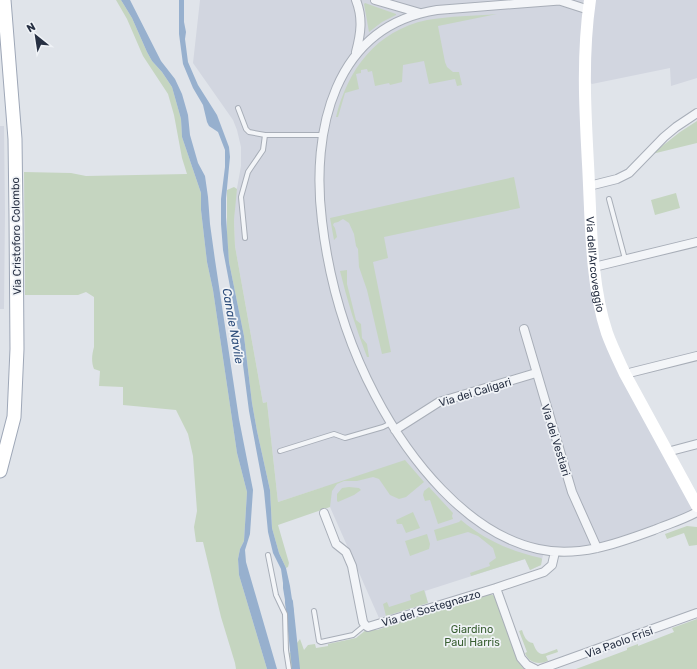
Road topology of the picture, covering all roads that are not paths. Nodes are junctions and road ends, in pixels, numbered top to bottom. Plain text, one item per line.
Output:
1 (4, 0) edge
2 (356, 0) edge
3 (375, 0) edge
4 (563, 1) edge
5 (589, 5) edge
6 (420, 13) junction
7 (356, 54) junction
8 (238, 108) dead end
9 (697, 113) edge
10 (265, 135) junction
11 (323, 135) junction
12 (589, 186) junction
13 (609, 200) dead end
14 (245, 238) dead end
15 (697, 242) edge
16 (626, 260) junction
17 (594, 267) junction
18 (524, 329) dead end
19 (697, 356) edge
20 (536, 373) junction
21 (626, 374) junction
22 (393, 427) junction
23 (4, 442) edge
24 (697, 444) edge
25 (280, 451) dead end
26 (667, 452) junction
27 (0, 468) edge
28 (697, 506) edge
29 (697, 512) edge
30 (324, 513) dead end
31 (597, 548) junction
32 (555, 552) junction
33 (268, 555) dead end
34 (496, 588) junction
35 (314, 611) dead end
36 (697, 613) edge
37 (365, 625) junction
38 (289, 669) edge
39 (535, 669) edge
40 (542, 669) edge

1 - 23 main road, Via Cristoforo Colombo
2 - 7 street
3 - 6 street
4 - 5 street
4 - 6 street
5 - 12 street, Via dell'Arcoveggio
6 - 7 street
7 - 11 street
8 - 10 lane
9 - 12 street
10 - 11 lane
10 - 14 lane
11 - 22 street
12 - 17 street, Via dell'Arcoveggio
13 - 16 lane
15 - 16 street
16 - 17 street
17 - 21 street, Via dell'Arcoveggio
18 - 20 street, Via dei Vestiari
19 - 21 street
20 - 22 street, Via dei Caligari
20 - 31 street, Via dei Vestiari
21 - 26 street, Via dell'Arcoveggio
22 - 25 lane
22 - 32 street
23 - 27 main road, Via Cristoforo Colombo
24 - 26 street
26 - 28 street, Via dell'Arcoveggio
29 - 31 street
30 - 37 street
31 - 32 street
32 - 34 street, Via del Sostegnazzo
33 - 38 lane
34 - 37 street, Via del Sostegnazzo
34 - 39 street
35 - 37 lane
36 - 40 street, Via Paolo Frisi

